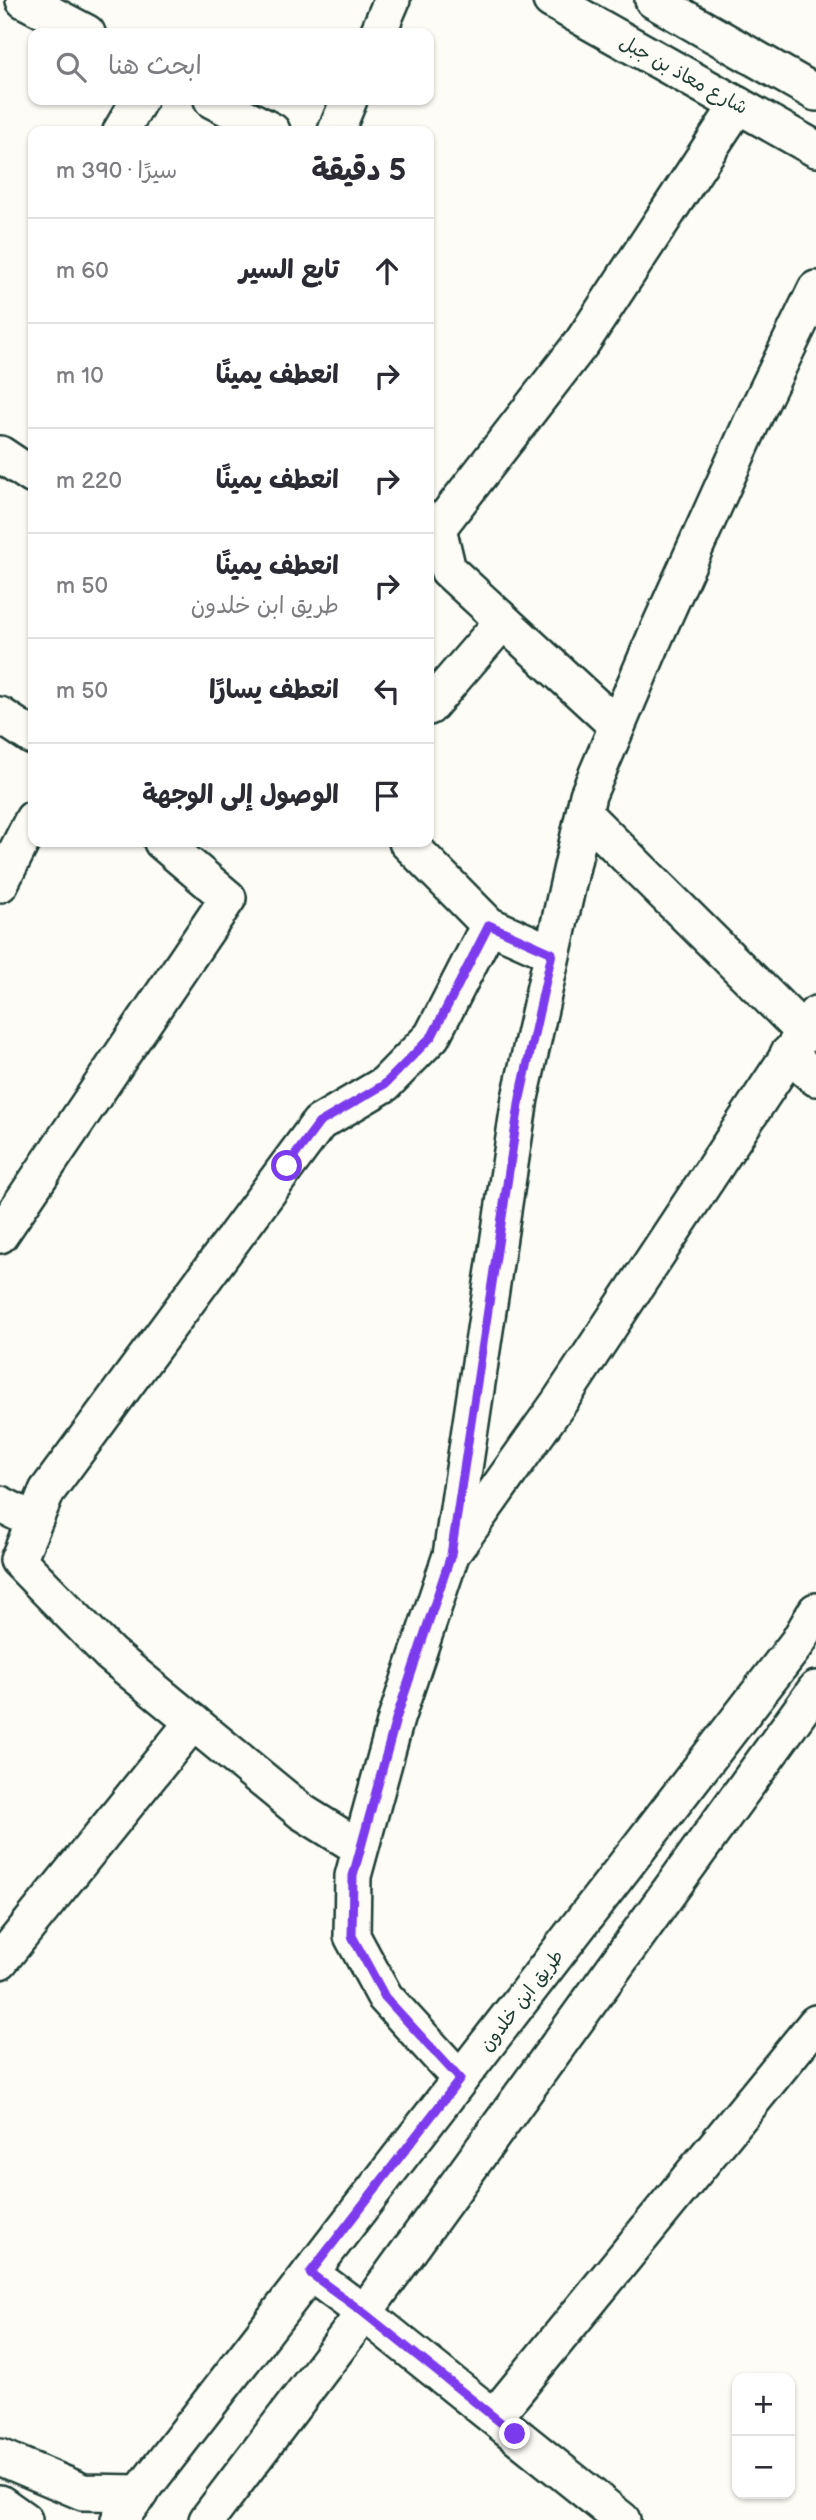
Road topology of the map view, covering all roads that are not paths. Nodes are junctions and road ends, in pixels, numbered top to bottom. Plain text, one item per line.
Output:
1 (24, 0) edge
2 (392, 0) edge
3 (551, 0) edge
4 (653, 0) edge
5 (77, 28) edge
6 (380, 28) edge
7 (816, 93) edge
8 (136, 105) edge
9 (222, 105) edge
10 (347, 105) edge
11 (738, 105) junction
12 (124, 126) edge
13 (262, 126) edge
14 (338, 126) edge
15 (816, 149) edge
16 (816, 289) edge
17 (0, 454) edge
18 (28, 473) edge
19 (434, 524) edge
20 (503, 621) junction
21 (434, 701) edge
22 (0, 715) edge
23 (617, 726) junction
24 (28, 734) edge
25 (584, 814) junction
26 (28, 830) edge
27 (168, 847) edge
28 (412, 847) edge
29 (0, 884) edge
30 (489, 925) junction
31 (552, 953) junction
32 (803, 1033) edge
33 (816, 1078) edge
34 (0, 1235) edge
35 (0, 1504) edge
36 (34, 1521) junction
37 (451, 1555) junction
38 (9, 1560) edge
39 (816, 1611) edge
40 (816, 1689) edge
41 (193, 1722) junction
42 (360, 1849) junction
43 (0, 1961) edge
44 (816, 2023) edge
45 (460, 2079) junction
46 (310, 2273) junction
47 (364, 2313) junction
48 (494, 2417) junction
49 (0, 2457) edge
50 (141, 2493) junction
51 (0, 2503) edge
52 (24, 2520) edge
53 (119, 2520) edge
54 (207, 2520) edge
55 (622, 2520) edge

1 - 5 street
2 - 6 street
3 - 11 street, شارع معاذ بن جبل
4 - 7 street
8 - 12 street
9 - 13 street
10 - 14 street
11 - 15 street, شارع معاذ بن جبل
11 - 19 street
16 - 23 street
17 - 18 street
19 - 20 street
20 - 21 street
20 - 23 street
22 - 24 street
23 - 25 street
25 - 31 street
25 - 32 street
26 - 29 street
27 - 34 street
28 - 30 street
30 - 31 street
30 - 36 street
31 - 37 street
32 - 33 street
32 - 37 street
35 - 36 street
36 - 38 street
37 - 42 street
38 - 41 street
39 - 45 street, طريق ابن خلدون
40 - 47 street
41 - 42 street
41 - 43 street
42 - 45 street
44 - 48 street
45 - 46 street, طريق ابن خلدون
46 - 47 street
46 - 50 street, طريق ابن خلدون
47 - 48 street
47 - 54 street
48 - 55 street
49 - 50 street
50 - 53 street, طريق ابن خلدون
51 - 52 street

